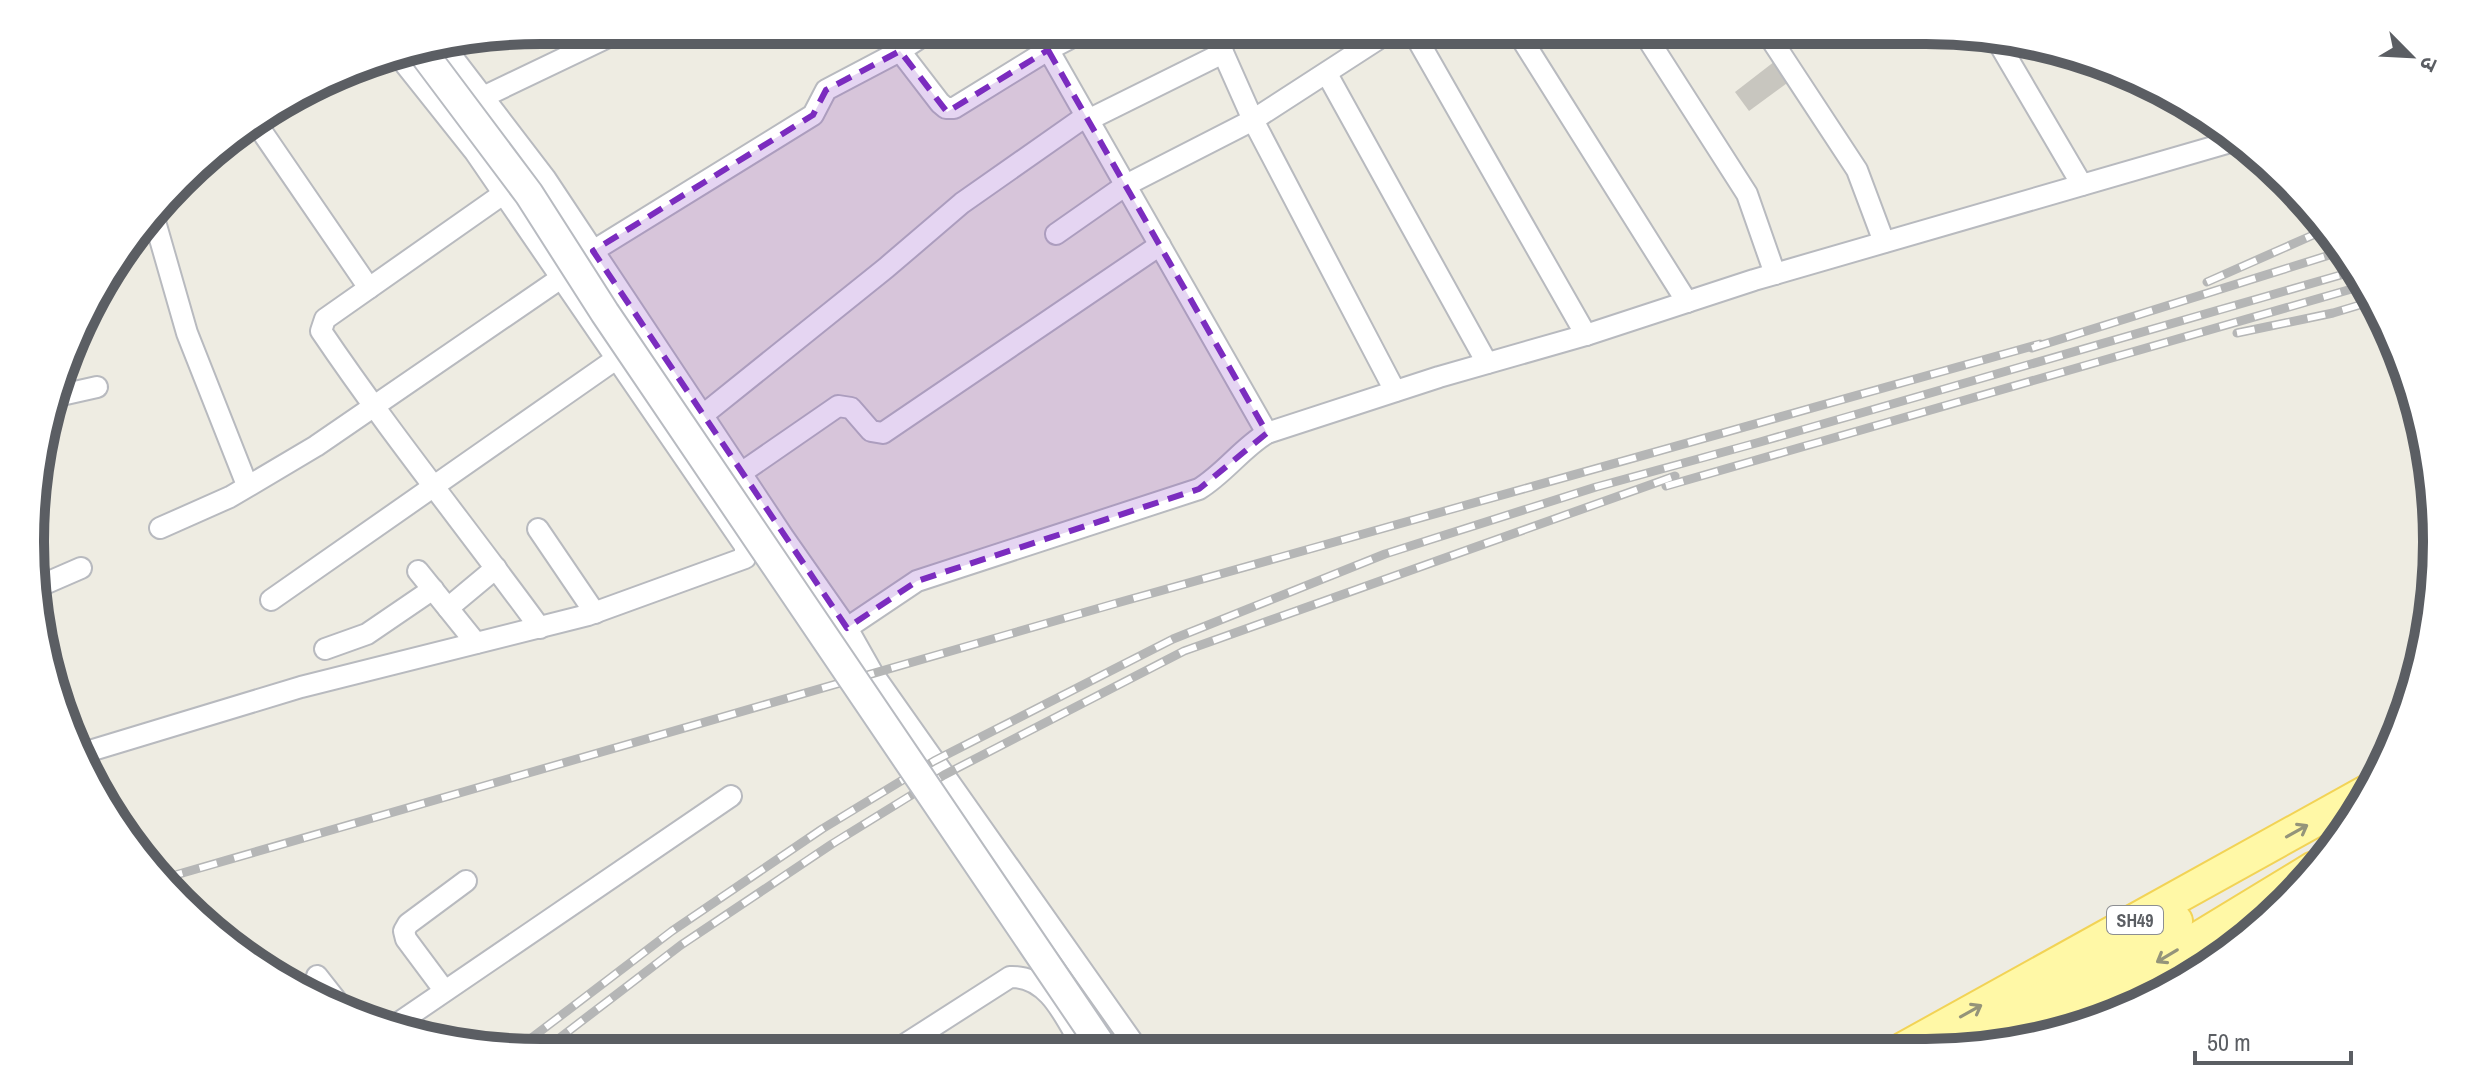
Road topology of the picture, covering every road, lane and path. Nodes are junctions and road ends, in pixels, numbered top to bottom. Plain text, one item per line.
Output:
1 (594, 44) edge
2 (911, 44) edge
3 (1045, 44) edge
4 (1059, 44) edge
5 (1219, 44) edge
6 (1371, 44) edge
7 (1420, 44) edge
8 (1525, 44) edge
9 (1651, 44) edge
10 (1774, 44) edge
11 (1048, 50) junction
12 (2003, 50) edge
13 (900, 51) junction
14 (449, 53) edge
15 (1223, 53) junction
16 (427, 58) edge
17 (405, 63) edge
18 (1327, 74) junction
19 (483, 97) junction
20 (1087, 118) junction
21 (1253, 120) junction
22 (261, 131) edge
23 (2224, 144) edge
24 (1126, 185) junction
25 (2082, 185) junction
26 (503, 194) junction
27 (156, 227) edge
28 (1056, 234) dead end
29 (1884, 242) junction
30 (1160, 245) junction
31 (593, 251) junction
32 (1775, 274) junction
33 (561, 278) junction
34 (369, 288) junction
35 (1687, 302) junction
36 (1586, 335) junction
37 (616, 359) junction
38 (1487, 363) junction
39 (97, 387) dead end
40 (1395, 391) junction
41 (67, 394) edge
42 (372, 407) junction
43 (703, 415) junction
44 (1267, 433) junction
45 (741, 473) junction
46 (247, 485) junction
47 (436, 486) junction
48 (160, 528) dead end
49 (538, 529) dead end
50 (81, 568) dead end
51 (496, 568) junction
52 (418, 571) dead end
53 (46, 583) edge
54 (433, 589) junction
55 (271, 600) dead end
56 (448, 608) junction
57 (595, 613) junction
58 (540, 628) junction
59 (847, 628) junction
60 (476, 643) junction
61 (325, 649) dead end
62 (90, 751) edge
63 (731, 796) dead end
64 (2349, 802) edge
65 (2247, 859) junction
66 (466, 881) dead end
67 (2284, 886) edge
68 (2221, 894) junction
69 (2262, 899) junction
70 (317, 976) dead end
71 (444, 990) junction
72 (329, 992) edge
73 (403, 1019) edge
74 (2060, 1020) edge
75 (1976, 1036) edge
76 (913, 1039) edge
77 (1077, 1039) edge
78 (1097, 1039) edge
79 (1131, 1039) edge
80 (1921, 1039) edge

1 - 19 street
2 - 13 street
3 - 11 street
4 - 11 street
5 - 15 street
6 - 18 street
7 - 36 street
8 - 35 street
9 - 32 street
10 - 29 street
11 - 13 street
11 - 20 street
12 - 25 street
13 - 31 street
14 - 19 street
15 - 20 street
15 - 21 street
16 - 78 main road, bridge
17 - 26 street
18 - 21 street
18 - 38 street
19 - 31 street
20 - 24 street
20 - 43 street
21 - 24 street
21 - 40 street
22 - 34 street
23 - 25 street
24 - 28 street
24 - 30 street
25 - 29 street
26 - 33 street
26 - 34 street
27 - 46 street
29 - 32 street
30 - 44 street
30 - 45 street
31 - 43 street
32 - 35 street
33 - 37 street
33 - 42 street
34 - 42 street
35 - 36 street
36 - 38 street
37 - 47 street
37 - 57 street
38 - 40 street
39 - 41 street
40 - 44 street
42 - 46 street
42 - 47 street
43 - 45 street
44 - 59 street
45 - 59 street
46 - 48 street
47 - 51 street
47 - 55 street
49 - 57 street
50 - 53 street
51 - 56 street
51 - 58 street
52 - 54 street
54 - 56 street
54 - 61 street
56 - 60 street
57 - 58 street
58 - 60 street
59 - 79 street
60 - 62 street
63 - 71 street
65 -> 64 main road, SH49
65 - 68 main road
80 -> 65 main road, SH49
66 - 71 street
67 - 69 main road, SH49
68 - 69 main road
68 - 75 main road, SH49
69 -> 74 main road, SH49
70 - 72 street
71 - 73 street
76 - 77 street

